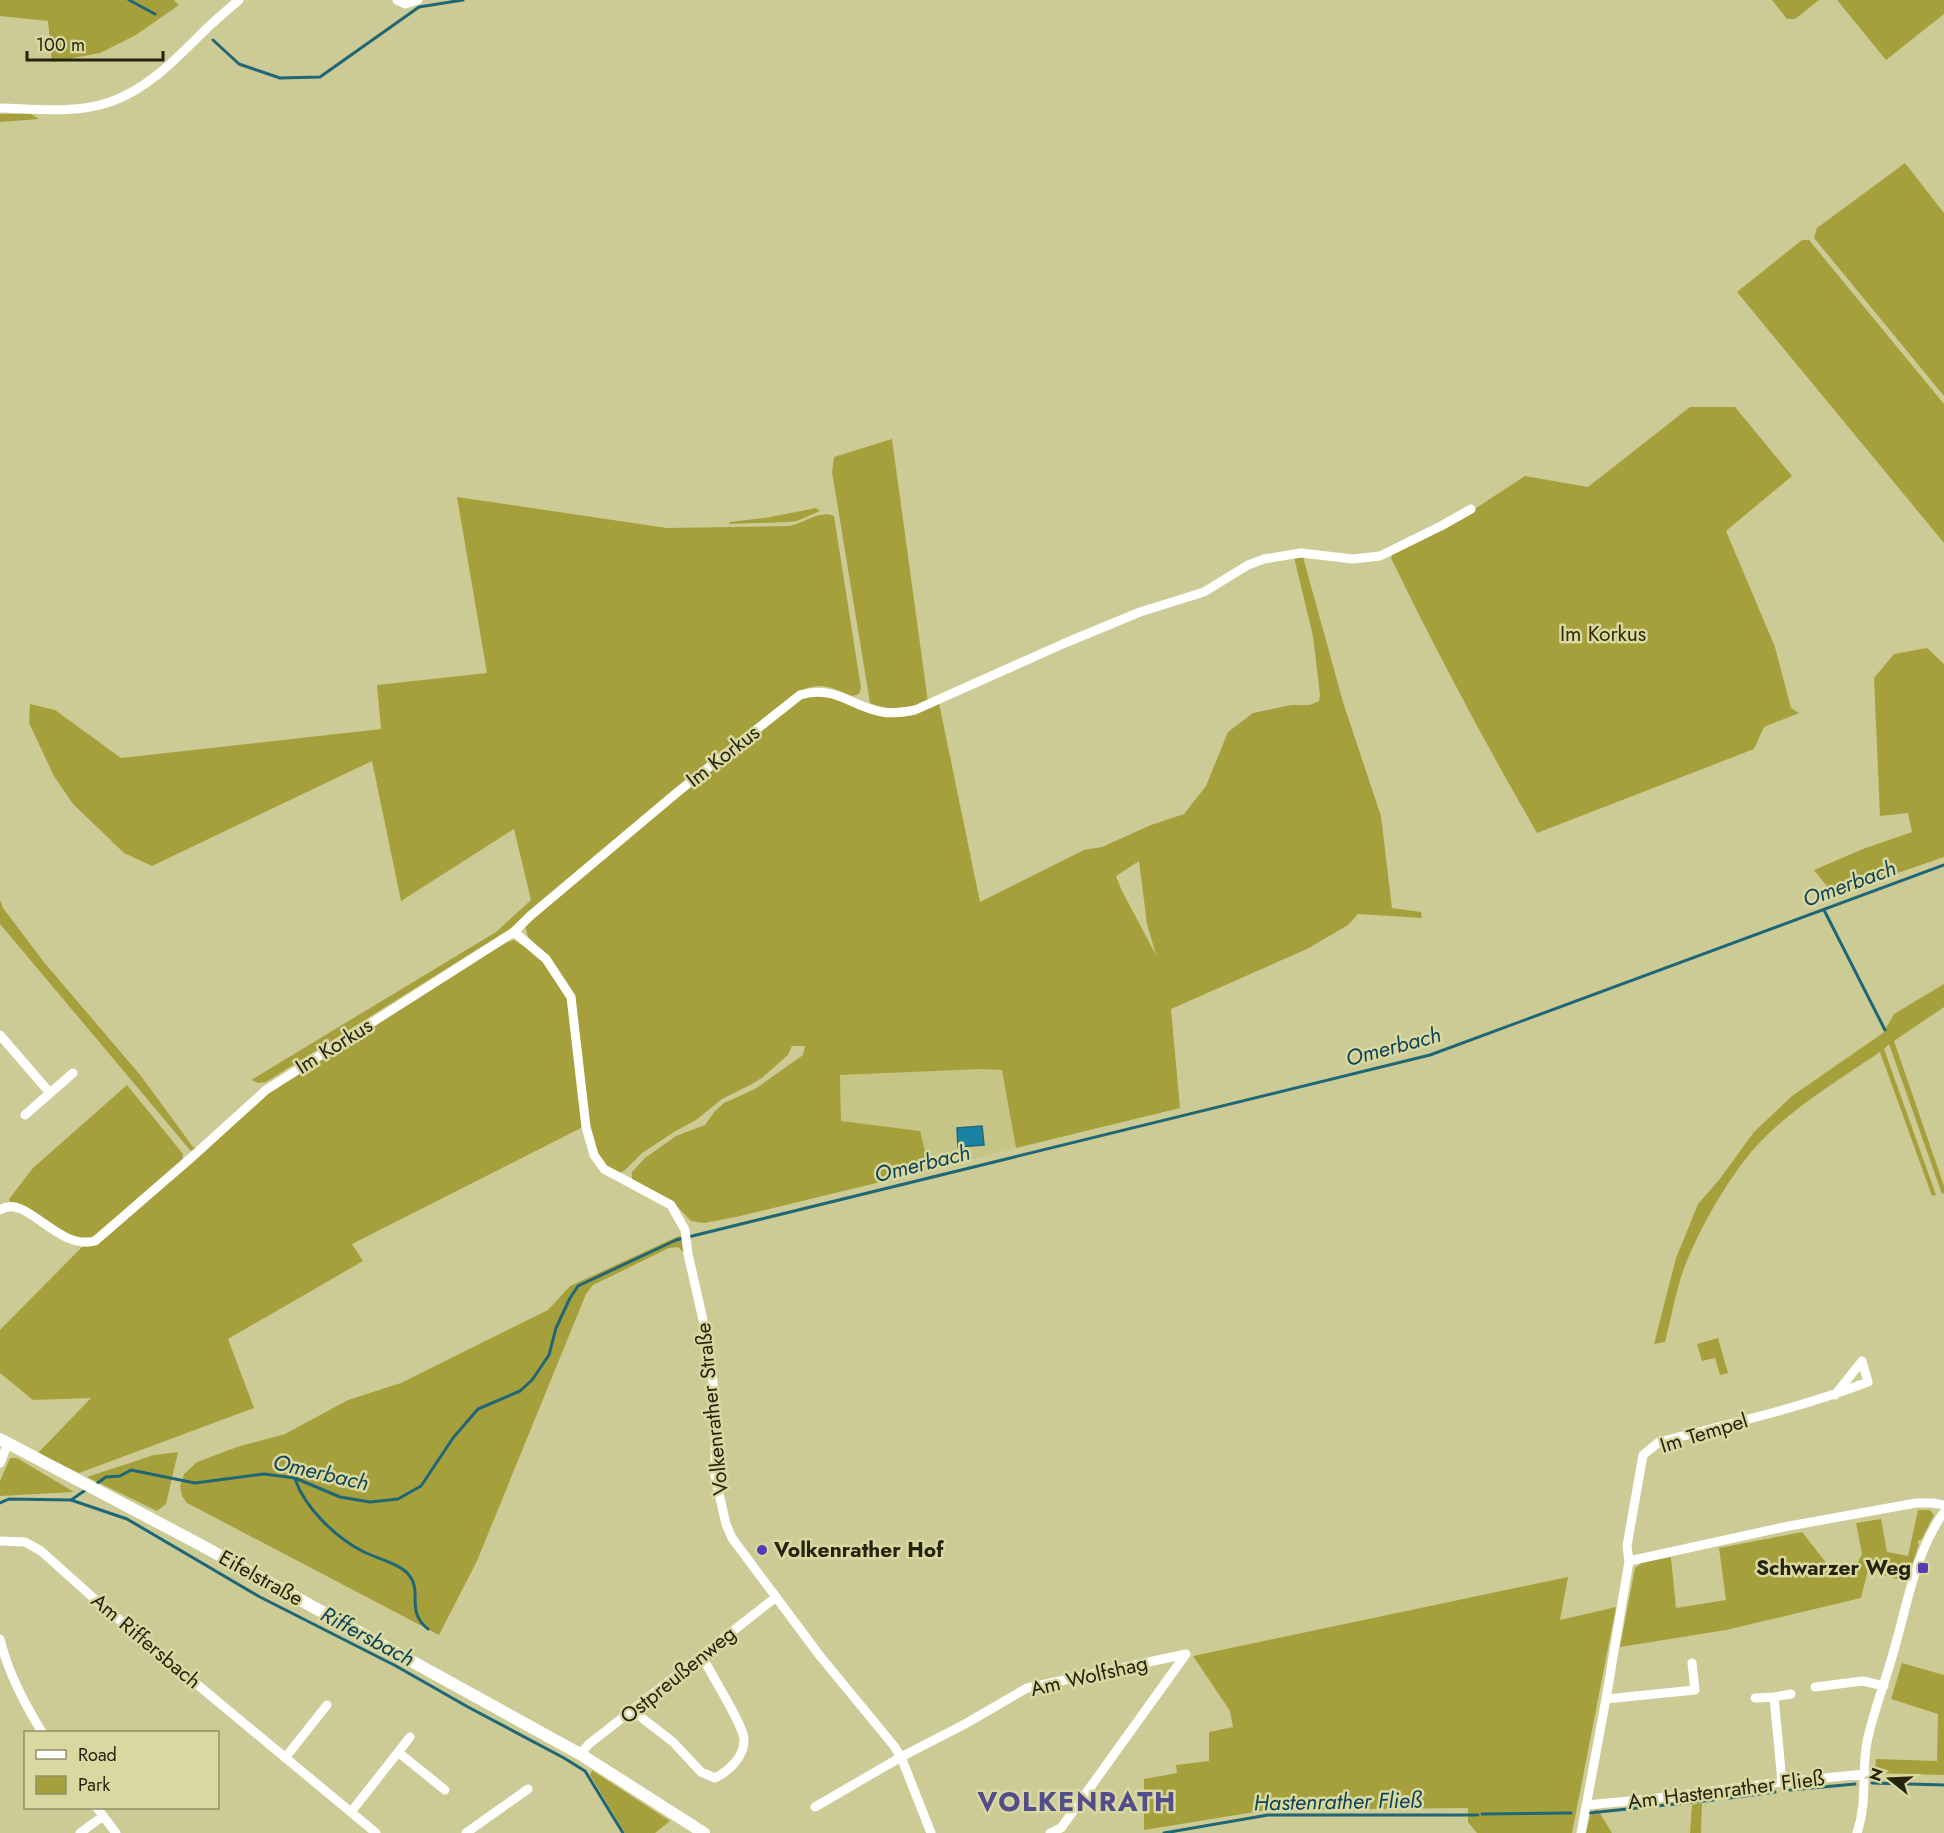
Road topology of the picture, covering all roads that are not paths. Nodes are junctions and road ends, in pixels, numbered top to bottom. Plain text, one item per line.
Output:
1 (239, 0) edge
2 (397, 0) edge
3 (418, 0) edge
4 (0, 108) edge
5 (1471, 509) dead end
6 (514, 932) junction
7 (0, 1035) edge
8 (73, 1072) dead end
9 (50, 1093) junction
10 (25, 1115) dead end
11 (0, 1210) edge
12 (1835, 1395) dead end
13 (4, 1441) edge
14 (0, 1463) edge
15 (1944, 1505) edge
16 (1944, 1512) edge
17 (0, 1540) edge
18 (1629, 1561) junction
19 (776, 1597) junction
20 (0, 1639) edge
21 (702, 1656) junction
22 (1692, 1663) dead end
23 (1884, 1686) junction
24 (1815, 1687) dead end
25 (1695, 1690) junction
26 (1791, 1694) dead end
27 (1773, 1697) junction
28 (1755, 1698) dead end
29 (1606, 1699) junction
30 (1696, 1702) dead end
31 (327, 1705) dead end
32 (633, 1711) junction
33 (41, 1731) edge
34 (411, 1737) dead end
35 (398, 1752) junction
36 (580, 1754) junction
37 (901, 1757) junction
38 (285, 1758) junction
39 (1864, 1774) junction
40 (1782, 1782) junction
41 (528, 1789) dead end
42 (445, 1790) dead end
43 (1587, 1804) junction
44 (815, 1807) dead end
45 (98, 1809) edge
46 (351, 1812) junction
47 (103, 1816) junction
48 (80, 1833) edge
49 (116, 1833) edge
50 (376, 1833) edge
51 (466, 1833) edge
52 (704, 1833) edge
53 (931, 1833) edge
54 (1050, 1833) edge
55 (1581, 1833) edge
56 (1857, 1833) edge

1 - 4 street
2 - 3 street
5 - 6 street, Im Korkus
6 - 11 street, Im Korkus
6 - 19 street, Volkenrather Straße
7 - 9 street
8 - 9 street
9 - 10 street
12 - 18 street, Im Tempel
13 - 14 street
13 - 36 main road, Eifelstraße
15 - 18 street
16 - 23 street
17 - 38 street, Am Riffersbach
18 - 29 street, Im Tempel
19 - 21 street, Ostpreußenweg
19 - 37 street, Volkenrather Straße
20 - 33 street
21 - 32 street, Ostpreußenweg
21 - 32 street
22 - 25 street
23 - 24 street
23 - 39 street
25 - 29 street
25 - 30 street
26 - 27 street
27 - 28 street
27 - 40 street
29 - 43 street, Im Tempel
31 - 38 street
32 - 36 street, Ostpreußenweg
34 - 35 street
35 - 42 street
35 - 46 street
36 - 52 main road, Eifelstraße
37 - 44 street
37 - 53 street, Volkenrather Straße
37 - 54 street, Am Wolfshag
38 - 46 street, Am Riffersbach
39 - 40 street, Am Hastenrather Fließ
39 - 56 street
40 - 43 street, Am Hastenrather Fließ
41 - 51 street
43 - 55 street, Im Tempel
45 - 47 street
46 - 50 street, Am Riffersbach
47 - 48 street
47 - 49 street

